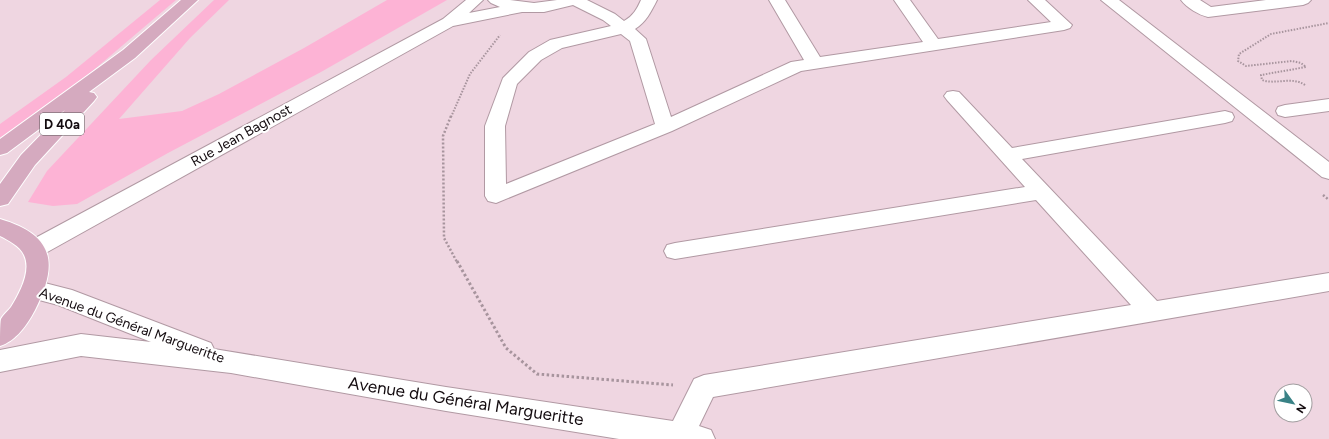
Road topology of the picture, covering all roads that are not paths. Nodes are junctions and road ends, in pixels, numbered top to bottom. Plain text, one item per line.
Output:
1 (190, 0) edge
2 (475, 0) edge
3 (496, 0) edge
4 (574, 0) edge
5 (649, 0) edge
6 (778, 0) edge
7 (902, 0) edge
8 (1036, 0) edge
9 (1109, 0) edge
10 (1189, 0) edge
11 (1303, 0) edge
12 (1271, 2) edge
13 (521, 7) junction
14 (449, 22) junction
15 (624, 28) junction
16 (934, 45) junction
17 (129, 54) junction
18 (815, 64) junction
19 (952, 96) dead end
20 (1329, 105) edge
21 (1285, 111) dead end
22 (1225, 117) dead end
23 (665, 126) junction
24 (0, 149) edge
25 (1007, 155) junction
26 (1329, 172) edge
27 (1041, 192) junction
28 (0, 199) edge
29 (0, 226) edge
30 (34, 249) junction
31 (675, 251) dead end
32 (1329, 282) edge
33 (33, 289) junction
34 (1152, 312) junction
35 (0, 336) edge
36 (0, 361) edge
37 (231, 362) junction
38 (690, 437) edge

1 - 17 main road, D 40a
2 - 14 street, Rue Jean Bagnost
3 - 13 street, Rue Jean Bagnost
4 - 13 street, Rue Jean Bagnost
4 - 15 street
5 - 15 street
6 - 18 street
7 - 16 street
8 - 16 street
9 - 26 street
10 - 12 street
11 - 12 street
13 - 14 street, Rue Jean Bagnost
14 - 30 street, Rue Jean Bagnost
15 - 23 street
15 - 23 street
16 - 18 street
17 - 24 main road, D 40a
17 - 28 main road, D 40a
18 - 23 street
19 - 25 street
20 - 21 street
22 - 25 street
25 - 27 street
27 - 31 street
27 - 34 street
29 - 30 main road
30 - 33 main road
32 - 34 street
33 - 35 main road
33 - 37 street, Avenue du Général Margueritte
34 - 38 street
36 - 37 street, Avenue du Général Margueritte
37 - 38 street, Avenue du Général Margueritte

